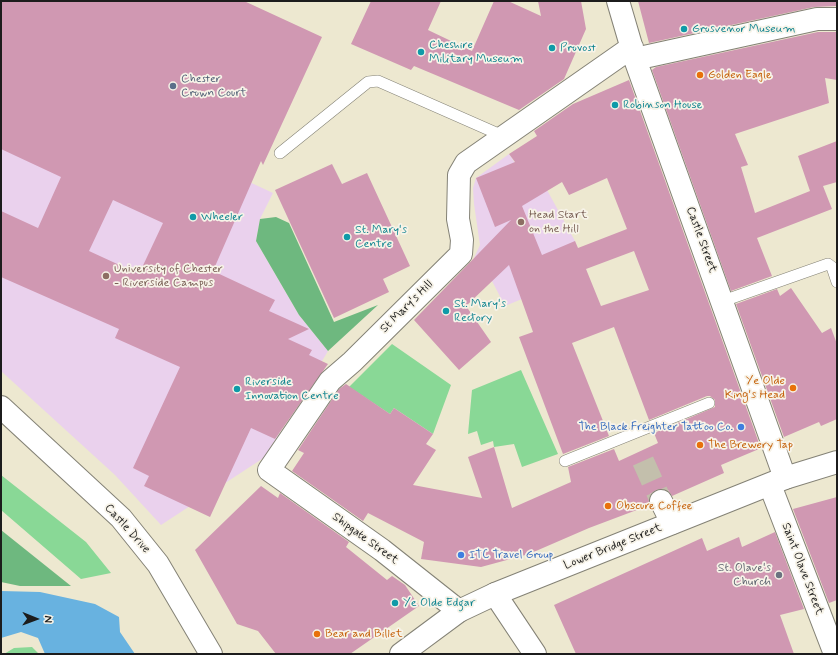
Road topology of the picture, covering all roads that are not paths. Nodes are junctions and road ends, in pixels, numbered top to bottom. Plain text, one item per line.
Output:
1 (618, 1) edge
2 (837, 19) edge
3 (633, 53) junction
4 (503, 136) junction
5 (280, 153) dead end
6 (837, 282) edge
7 (723, 301) junction
8 (709, 403) dead end
9 (1, 407) edge
10 (566, 461) dead end
11 (837, 462) edge
12 (269, 470) joint
13 (777, 481) junction
14 (660, 501) tunnel mouth
15 (672, 524) junction
16 (495, 594) junction
17 (459, 611) junction
18 (211, 654) edge
19 (401, 654) edge
20 (535, 654) edge
21 (835, 654) edge

1 - 3 street, Castle Street
2 - 3 street
3 - 4 street, St Mary's Hill
3 - 7 street, Castle Street
4 - 5 lane
4 - 12 street, St Mary's Hill
6 - 7 lane
7 - 13 street, Castle Street
8 - 10 lane
9 - 18 street, Castle Drive
11 - 13 street, Lower Bridge Street
12 - 17 street, Shipgate Street
13 - 15 street, Lower Bridge Street
13 - 21 street, Saint Olave Street
14 - 15 street
15 - 16 street, Lower Bridge Street
16 - 17 street, Lower Bridge Street
16 - 20 street
17 - 19 street, Lower Bridge Street

